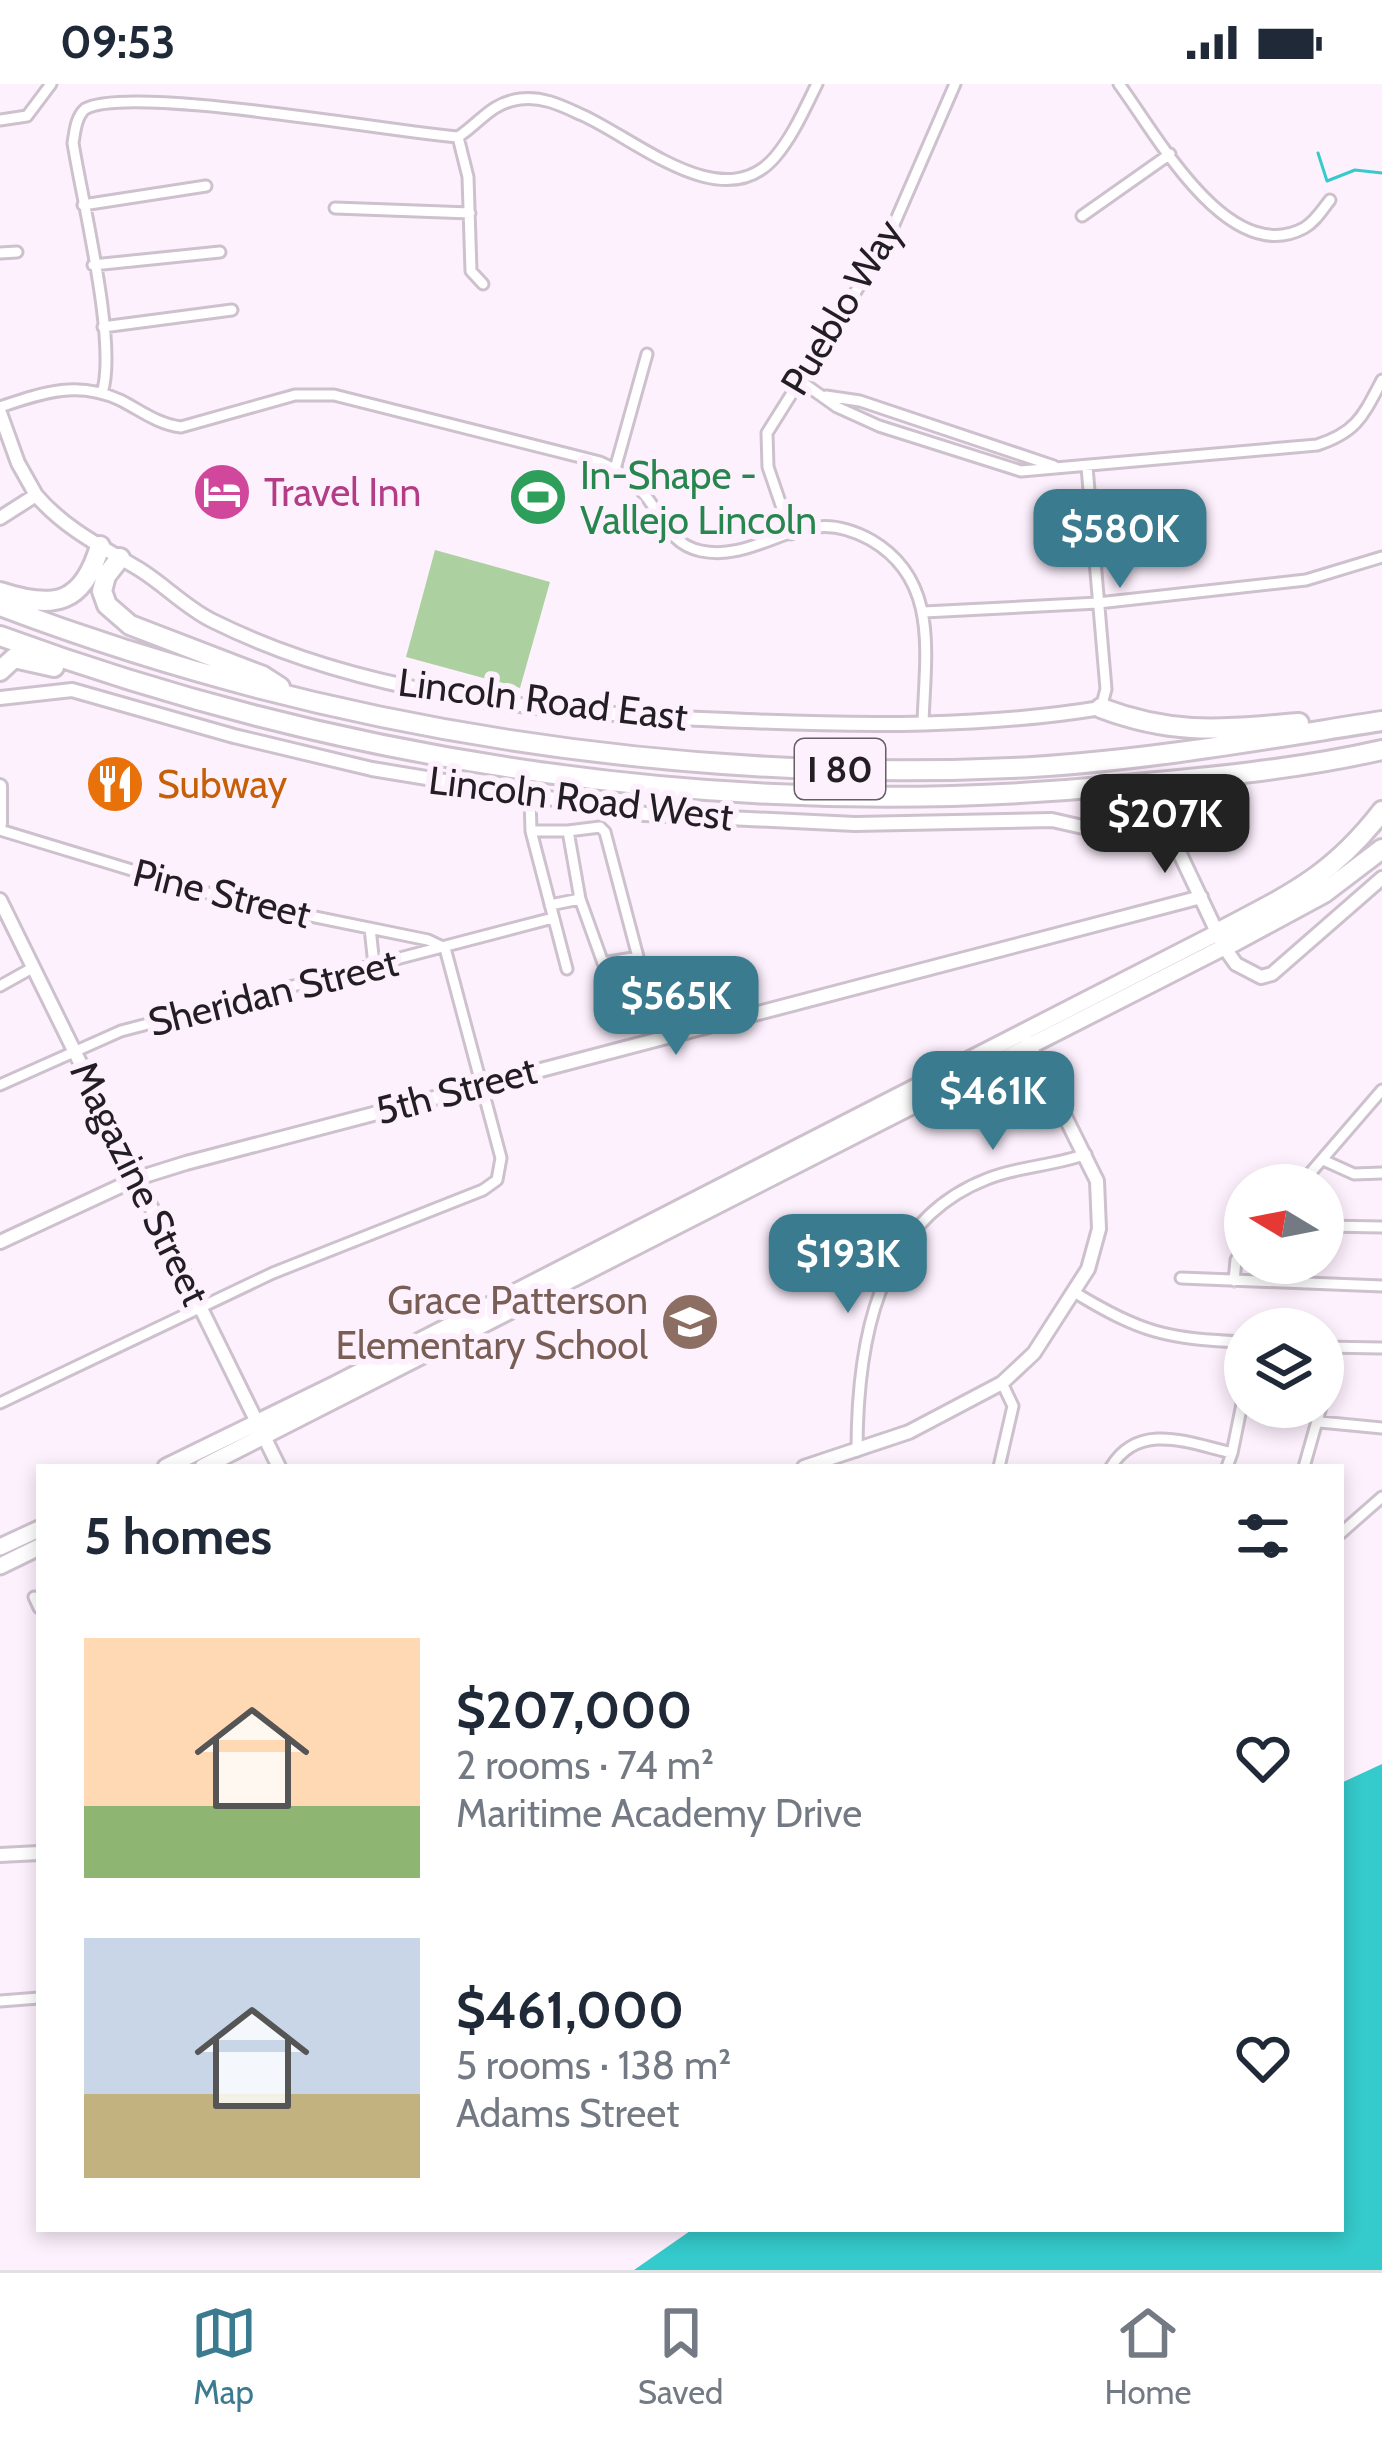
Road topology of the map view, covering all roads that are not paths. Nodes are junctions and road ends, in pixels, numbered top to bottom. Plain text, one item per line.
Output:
1 (51, 84) edge
2 (955, 84) edge
3 (1119, 84) edge
4 (815, 88) edge
5 (0, 120) edge
6 (458, 137) junction
7 (1170, 154) junction
8 (206, 186) dead end
9 (1330, 200) dead end
10 (83, 205) junction
11 (334, 208) dead end
12 (470, 213) junction
13 (1082, 216) dead end
14 (17, 252) dead end
15 (220, 252) dead end
16 (0, 253) edge
17 (93, 265) junction
18 (483, 284) dead end
19 (232, 310) dead end
20 (103, 327) junction
21 (647, 354) dead end
22 (799, 380) junction
23 (1382, 380) edge
24 (102, 393) junction
25 (826, 396) junction
26 (0, 410) edge
27 (1087, 467) junction
28 (615, 469) junction
29 (1065, 470) junction
30 (36, 495) junction
31 (0, 518) edge
32 (791, 534) junction
33 (100, 546) junction
34 (1382, 557) edge
35 (120, 558) junction
36 (0, 592) edge
37 (1098, 603) junction
38 (0, 606) edge
39 (924, 612) junction
40 (0, 636) edge
41 (90, 667) junction
42 (0, 671) edge
43 (0, 698) edge
44 (300, 699) junction
45 (1101, 708) junction
46 (1382, 721) edge
47 (923, 723) junction
48 (1382, 750) edge
49 (1326, 758) junction
50 (0, 786) edge
51 (530, 797) junction
52 (933, 797) junction
53 (1382, 811) edge
54 (0, 827) edge
55 (531, 831) junction
56 (568, 831) junction
57 (1172, 835) junction
58 (1382, 849) edge
59 (1382, 878) edge
60 (1201, 897) junction
61 (580, 899) junction
62 (0, 900) edge
63 (550, 905) junction
64 (553, 918) junction
65 (6, 928) edge
66 (370, 928) junction
67 (1221, 940) junction
68 (445, 948) junction
69 (374, 965) junction
70 (34, 967) junction
71 (567, 969) dead end
72 (0, 986) edge
73 (1026, 1038) junction
74 (76, 1050) junction
75 (482, 1083) junction
76 (0, 1085) edge
77 (1382, 1090) edge
78 (1086, 1154) junction
79 (1323, 1160) junction
80 (1319, 1164) edge
81 (1382, 1173) edge
82 (138, 1178) junction
83 (1344, 1226) edge
84 (1382, 1227) edge
85 (0, 1242) edge
86 (1181, 1278) dead end
87 (1224, 1280) edge
88 (1333, 1284) edge
89 (1382, 1286) edge
90 (1074, 1292) junction
91 (201, 1306) junction
92 (1224, 1341) edge
93 (1344, 1347) edge
94 (1382, 1348) edge
95 (1002, 1383) junction
96 (0, 1402) edge
97 (1344, 1424) edge
98 (1237, 1428) edge
99 (1318, 1428) edge
100 (1382, 1428) edge
101 (261, 1430) junction
102 (857, 1450) junction
103 (1232, 1453) junction
104 (174, 1464) edge
105 (208, 1464) edge
106 (278, 1464) edge
107 (819, 1464) edge
108 (1000, 1464) edge
109 (1113, 1464) edge
110 (1228, 1464) edge
111 (1305, 1464) edge
112 (1382, 1497) edge
113 (36, 1530) edge
114 (1344, 1530) edge
115 (0, 1547) edge
116 (36, 1548) edge
117 (0, 1566) edge
118 (36, 1853) edge
119 (0, 1855) edge
120 (36, 1997) edge
121 (0, 2001) edge

1 - 5 street
2 - 22 street, Pueblo Way
3 - 7 street
4 - 6 street
6 - 10 street
6 - 12 street
7 - 9 street
7 - 13 street
8 - 10 street
10 - 17 street
11 - 12 street
12 - 18 street
14 - 16 street
15 - 17 street
17 - 20 street
19 - 20 street
20 - 24 street
21 - 28 street
22 - 25 street
22 - 32 street, Pueblo Way
23 - 27 street
24 - 26 street
24 - 28 street
25 - 29 street
25 - 29 street
26 - 30 street
27 - 29 street
27 - 37 street
28 - 32 street
30 - 31 street
30 - 33 street, Lincoln Road East
32 - 39 street
33 - 35 street, Lincoln Road East
33 - 36 highway
34 - 37 street
35 - 44 highway
35 - 47 street, Lincoln Road East
37 - 39 street
37 - 45 street
38 - 44 highway, I 80
39 - 47 street
40 - 41 highway, I 80
41 - 42 highway
41 - 52 highway, I 80
43 - 51 street, Lincoln Road West
44 - 46 highway, I 80
45 - 46 highway
45 - 47 street, Lincoln Road East
48 - 49 highway, I 80
49 - 52 highway, I 80
49 - 57 highway
50 - 54 street
51 - 55 street
51 - 57 street, Lincoln Road West
52 - 57 highway
53 - 67 highway
54 - 66 street, Pine Street
55 - 56 street
55 - 63 street
56 - 61 street
56 - 61 street
57 - 60 street
58 - 67 highway
59 - 67 street
60 - 67 street
60 - 75 street, 5th Street
61 - 63 street
62 - 65 street, Magazine Street
63 - 64 street
64 - 68 street, Sheridan Street
64 - 71 street
65 - 70 street, Magazine Street
66 - 68 street, Pine Street
66 - 69 street
67 - 73 main road
68 - 69 street, Sheridan Street
68 - 75 street
69 - 74 street, Sheridan Street
70 - 72 street
70 - 74 street, Magazine Street
73 - 78 street
73 - 101 main road
74 - 76 street, Sheridan Street
74 - 82 street, Magazine Street
75 - 82 street, 5th Street
75 - 91 street
77 - 79 street
78 - 90 street
78 - 102 street
79 - 80 street
79 - 81 street
82 - 85 street, 5th Street
82 - 91 street, Magazine Street
83 - 84 street
86 - 87 street
88 - 89 street
90 - 92 street
90 - 95 street
91 - 96 street
91 - 101 street, Magazine Street
93 - 94 street
95 - 102 street
95 - 108 street
97 - 100 street
98 - 103 street
99 - 111 street
101 - 104 main road
101 - 105 main road
101 - 106 street, Magazine Street
102 - 107 street
103 - 109 street
103 - 110 street
112 - 114 street
113 - 115 main road
116 - 117 main road
118 - 119 street
120 - 121 street

